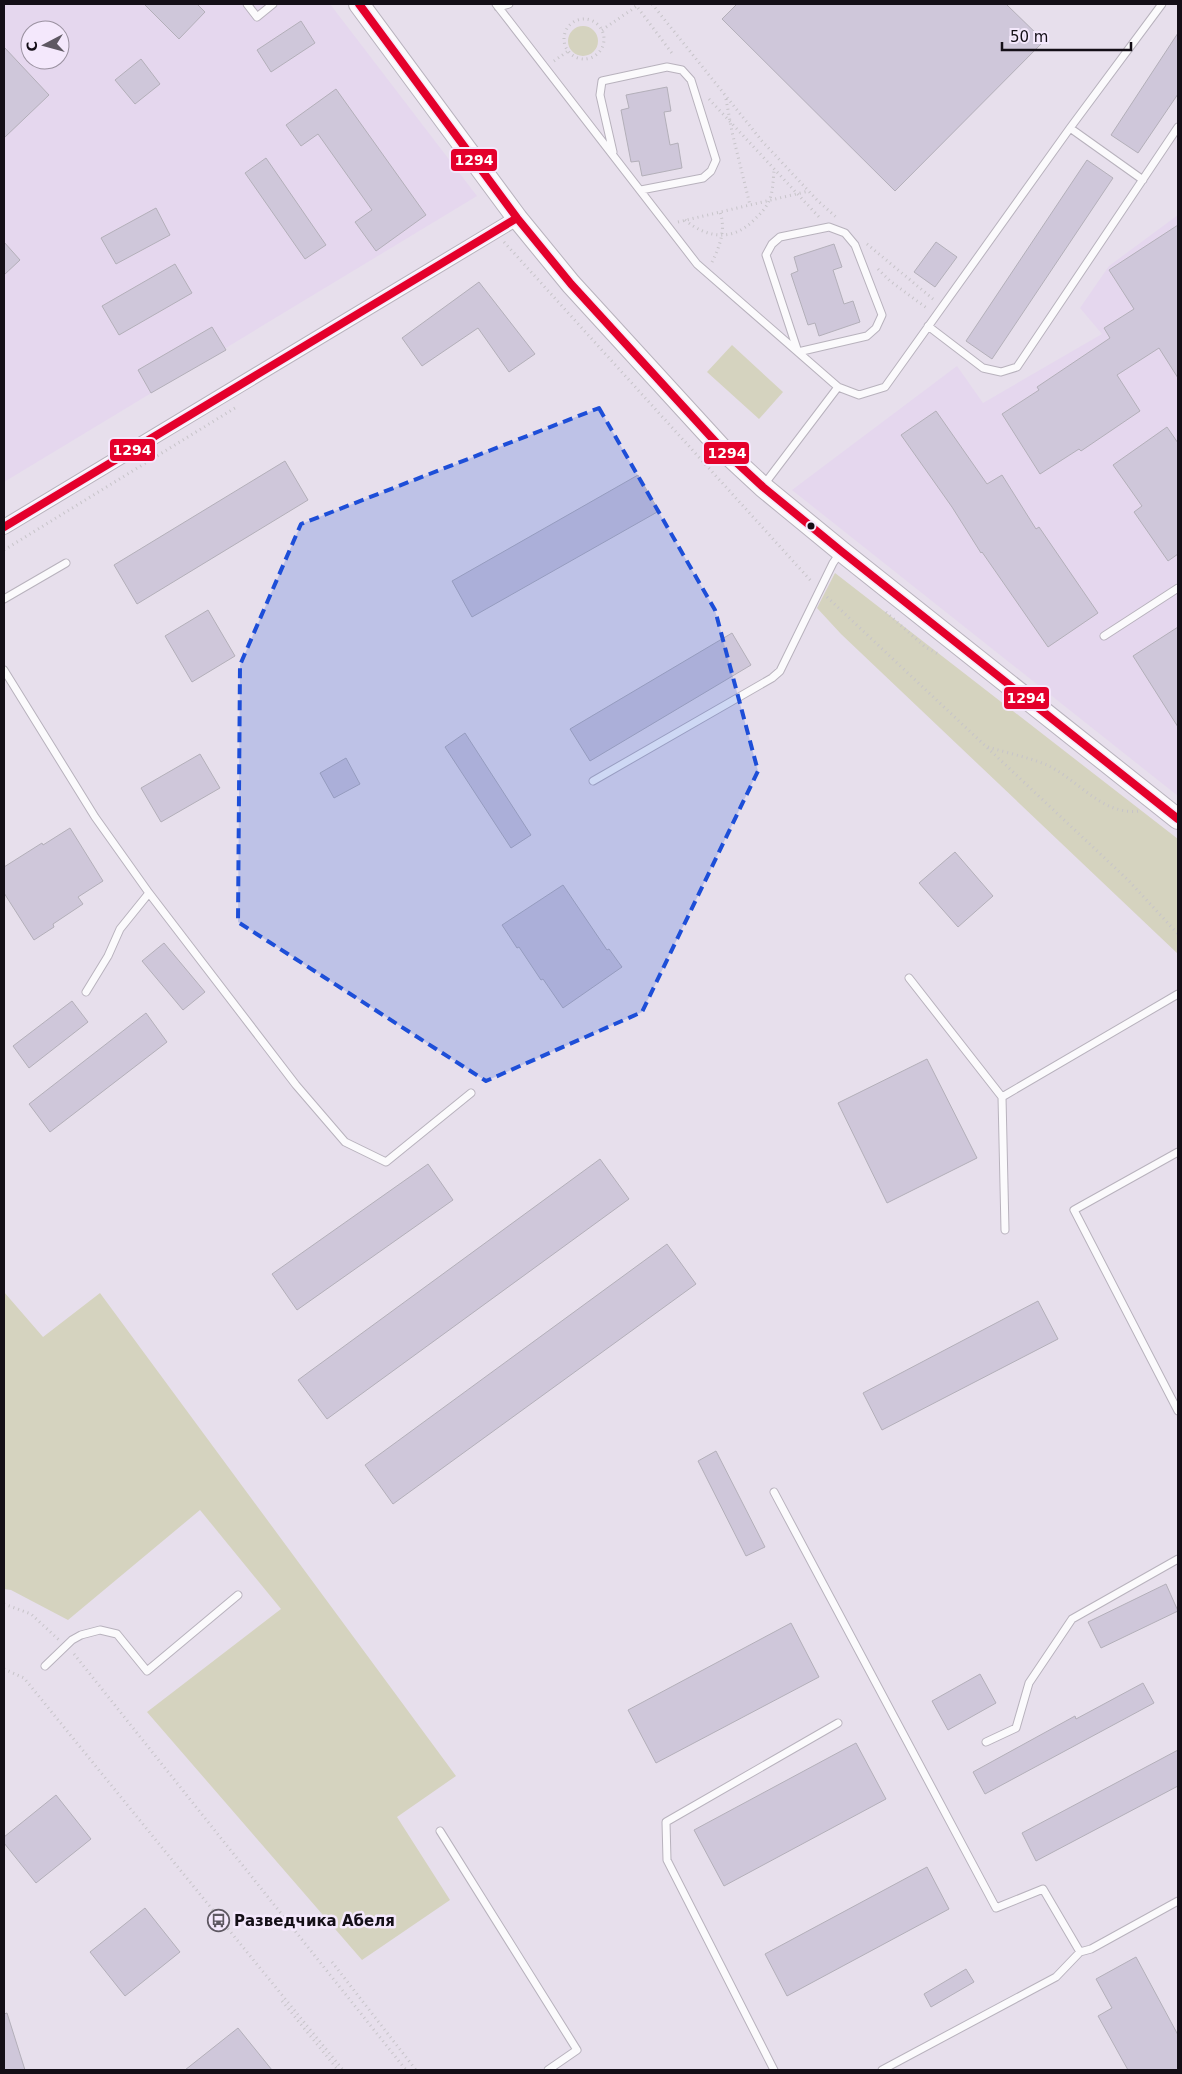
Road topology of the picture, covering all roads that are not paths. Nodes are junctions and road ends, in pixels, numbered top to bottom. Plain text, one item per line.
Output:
1 (247, 4) edge
2 (273, 4) edge
3 (359, 4) edge
4 (509, 4) edge
5 (1162, 4) edge
6 (497, 5) edge
7 (1178, 127) edge
8 (1070, 128) junction
9 (613, 154) junction
10 (1143, 180) junction
11 (641, 190) junction
12 (517, 218) junction
13 (928, 326) junction
14 (798, 352) junction
15 (838, 386) junction
16 (763, 486) junction
17 (4, 527) edge
18 (841, 551) junction
19 (66, 563) dead end
20 (1178, 588) edge
21 (4, 599) edge
22 (1104, 636) dead end
23 (4, 670) edge
24 (593, 781) dead end
25 (1178, 819) edge
26 (149, 893) junction
27 (909, 978) dead end
28 (86, 992) dead end
29 (1178, 994) edge
30 (471, 1093) dead end
31 (1002, 1097) junction
32 (1178, 1152) edge
33 (1005, 1230) dead end
34 (1178, 1411) edge
35 (774, 1492) dead end
36 (1178, 1559) edge
37 (238, 1595) dead end
38 (45, 1666) dead end
39 (838, 1724) dead end
40 (986, 1742) dead end
41 (440, 1831) dead end
42 (1178, 1901) edge
43 (1080, 1952) junction
44 (548, 2070) edge
45 (774, 2070) edge
46 (882, 2070) edge

1 - 2 lane
3 - 12 street
4 - 6 lane
5 - 8 lane
6 - 9 lane
7 - 10 lane
8 - 10 lane
8 - 13 lane
9 - 11 lane
9 - 11 lane
10 - 13 lane
11 - 14 lane
12 - 16 street
12 - 17 street
13 - 15 lane
14 - 14 lane
14 - 15 lane
15 - 16 lane
16 - 18 street
18 - 24 lane
18 - 25 street
19 - 21 lane
20 - 22 lane
23 - 26 lane
26 - 28 lane
26 - 30 lane
27 - 31 lane
29 - 31 lane
31 - 33 lane
32 - 34 lane
35 - 43 lane
36 - 40 lane
37 - 38 lane
39 - 45 lane
41 - 44 lane
42 - 43 lane
43 - 46 lane

